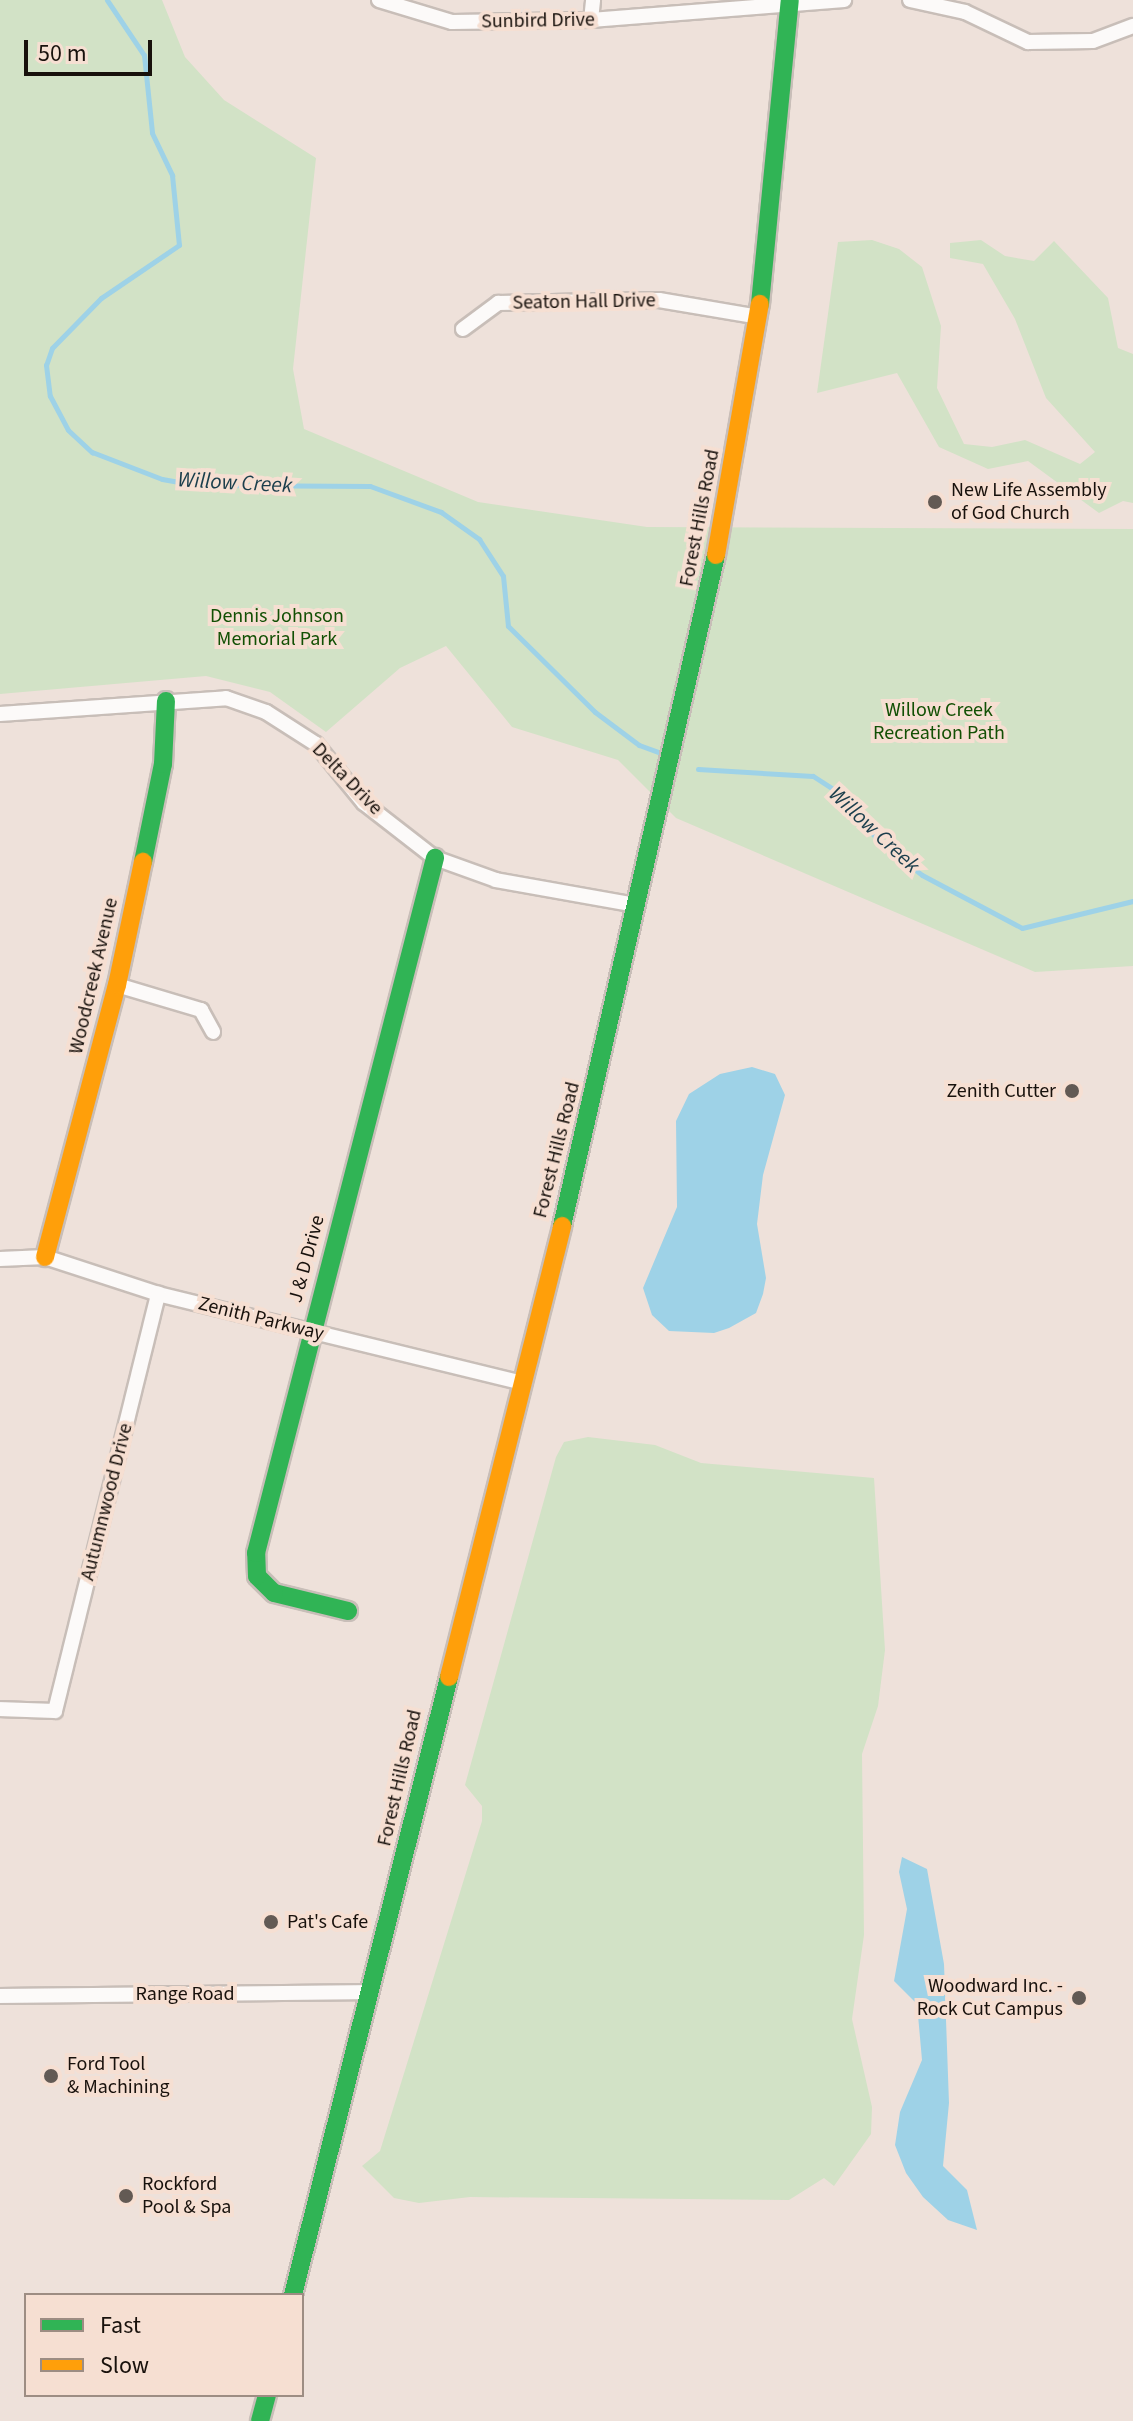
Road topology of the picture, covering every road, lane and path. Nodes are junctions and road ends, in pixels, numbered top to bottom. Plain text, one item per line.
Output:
1 (379, 0) edge
2 (593, 0) edge
3 (844, 0) edge
4 (910, 0) edge
5 (790, 3) edge
6 (967, 6) edge
7 (591, 20) junction
8 (1133, 26) edge
9 (759, 317) junction
10 (463, 329) dead end
11 (166, 701) junction
12 (0, 714) edge
13 (435, 858) junction
14 (637, 905) junction
15 (117, 985) junction
16 (213, 1032) dead end
17 (45, 1257) junction
18 (0, 1259) edge
19 (158, 1294) junction
20 (311, 1331) junction
21 (524, 1383) junction
22 (348, 1611) dead end
23 (0, 1709) edge
24 (371, 1992) junction
25 (0, 1996) edge
26 (294, 2293) edge
27 (266, 2397) edge
28 (260, 2421) edge

1 - 7 street, Sunbird Drive
2 - 7 street
3 - 5 street, Sunbird Drive
4 - 6 street
5 - 7 street, Sunbird Drive
5 - 9 street, Forest Hills Road
6 - 8 street
9 - 10 street, Seaton Hall Drive
9 - 14 street, Forest Hills Road
11 - 12 street, Delta Drive
11 - 13 street, Delta Drive
11 - 15 street, Woodcreek Avenue
13 - 14 street, Delta Drive
13 - 20 street, J & D Drive
14 - 21 street, Forest Hills Road
15 - 16 street
15 - 17 street, Woodcreek Avenue
17 - 18 street, Zenith Parkway
17 - 19 street, Zenith Parkway
19 - 20 street, Zenith Parkway
19 - 23 street, Autumnwood Drive
20 - 21 street, Zenith Parkway
20 - 22 street, J & D Drive
21 - 24 street, Forest Hills Road
24 - 25 street, Range Road
24 - 26 street, Forest Hills Road
27 - 28 street

